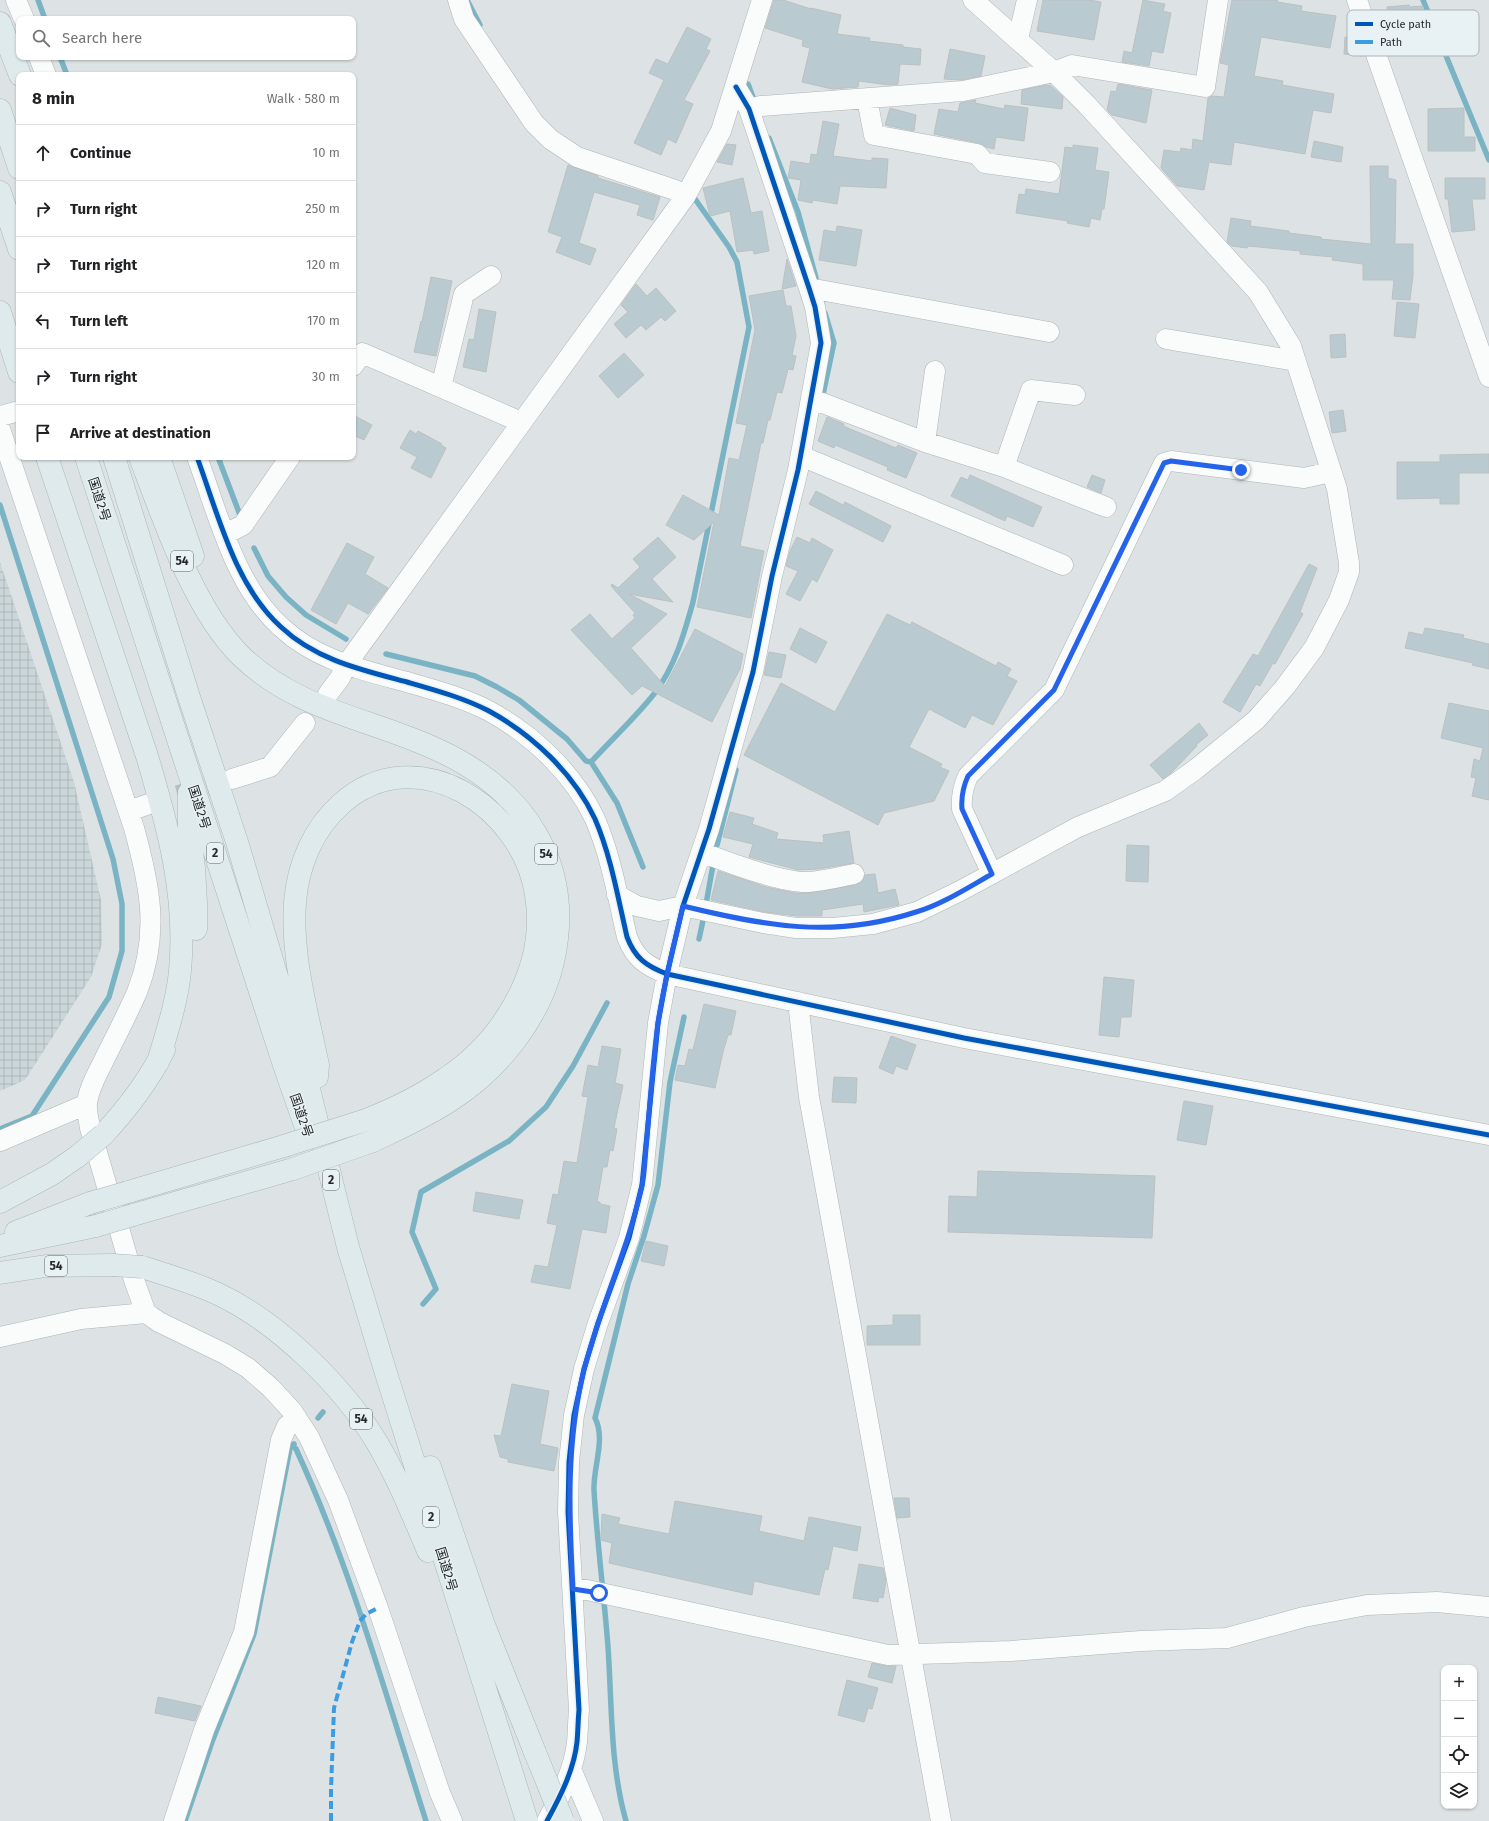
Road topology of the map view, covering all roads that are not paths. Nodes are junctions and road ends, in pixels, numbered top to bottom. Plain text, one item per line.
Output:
1 (16, 0) edge
2 (458, 0) edge
3 (762, 0) edge
4 (973, 0) edge
5 (1027, 0) edge
6 (1218, 0) edge
7 (1357, 0) edge
8 (1361, 10) edge
9 (23, 16) edge
10 (0, 22) edge
11 (1018, 39) junction
12 (1377, 56) edge
13 (40, 60) edge
14 (19, 72) edge
15 (45, 72) edge
16 (1054, 72) junction
17 (736, 87) junction
18 (0, 94) edge
19 (867, 99) junction
20 (754, 108) junction
21 (0, 110) edge
22 (16, 136) edge
23 (16, 159) edge
24 (1050, 172) dead end
25 (0, 192) edge
26 (687, 193) junction
27 (16, 240) edge
28 (491, 276) dead end
29 (815, 289) junction
30 (0, 312) edge
31 (1048, 332) dead end
32 (1166, 339) dead end
33 (1296, 361) junction
34 (356, 362) edge
35 (16, 363) edge
36 (935, 371) dead end
37 (1489, 377) edge
38 (441, 387) junction
39 (1076, 395) dead end
40 (818, 401) junction
41 (16, 412) edge
42 (0, 416) edge
43 (521, 422) junction
44 (0, 429) edge
45 (925, 442) junction
46 (806, 458) junction
47 (48, 460) edge
48 (87, 460) edge
49 (115, 460) edge
50 (141, 460) edge
51 (160, 460) edge
52 (198, 460) edge
53 (288, 460) edge
54 (1004, 467) junction
55 (1331, 472) junction
56 (1106, 507) dead end
57 (225, 534) junction
58 (1063, 565) dead end
59 (241, 656) junction
60 (346, 665) junction
61 (328, 694) dead end
62 (305, 723) dead end
63 (189, 774) junction
64 (232, 778) tunnel mouth
65 (149, 804) tunnel mouth
66 (128, 811) junction
67 (701, 852) junction
68 (854, 874) dead end
69 (992, 874) junction
70 (617, 895) junction
71 (683, 906) junction
72 (667, 974) junction
73 (798, 1002) junction
74 (158, 1062) junction
75 (87, 1104) junction
76 (315, 1112) junction
77 (1489, 1135) edge
78 (0, 1141) edge
79 (0, 1202) edge
80 (0, 1238) edge
81 (0, 1246) edge
82 (348, 1247) junction
83 (0, 1273) edge
84 (146, 1313) junction
85 (0, 1338) edge
86 (385, 1370) junction
87 (297, 1418) junction
88 (573, 1589) junction
89 (1489, 1607) edge
90 (910, 1654) junction
91 (477, 1664) junction
92 (571, 1769) junction
93 (174, 1821) edge
94 (452, 1821) edge
95 (527, 1821) edge
96 (547, 1821) edge
97 (563, 1821) edge
98 (593, 1821) edge
99 (941, 1821) edge

1 - 9 street
2 - 26 street
3 - 17 street
4 - 11 street
5 - 11 street
6 - 16 street
7 - 8 street
10 - 14 highway
11 - 16 street
12 - 37 street
13 - 15 street
16 - 19 street
16 - 33 street
17 - 20 street
17 - 26 street
18 - 22 highway
19 - 20 street
19 - 24 street
20 - 29 street
21 - 23 highway
25 - 27 highway
26 - 43 street
28 - 38 street
29 - 31 street
29 - 40 street
30 - 35 highway
32 - 33 street
33 - 55 street
34 - 38 street
36 - 45 street
38 - 43 street
39 - 54 street
40 - 45 street
40 - 46 street
41 - 42 street
43 - 60 street
44 - 66 street
45 - 54 street
46 - 58 street
46 - 67 street
47 - 74 highway
48 - 63 highway, 国道2号 / 2
49 - 76 highway, 国道2号 / 2
50 - 59 highway, 54
51 - 59 highway
52 - 57 street
53 - 57 street
54 - 56 street
55 - 69 street
55 - 69 street
57 - 60 street
59 - 81 highway, 54, bridge
60 - 61 street
60 - 70 street
62 - 64 street
63 - 74 highway
63 - 82 highway, 国道2号 / 2
65 - 66 street
66 - 75 street
67 - 68 street
67 - 71 street
69 - 71 street
70 - 71 street
70 - 72 street
71 - 72 street
72 - 73 street
72 - 88 street
73 - 77 street
73 - 90 street
74 - 79 highway, bridge
75 - 78 street
75 - 84 street
76 - 80 highway, bridge
76 - 82 highway, 国道2号 / 2
82 - 86 highway, 国道2号 / 2
83 - 91 highway, 54, bridge
84 - 85 street
84 - 87 street
86 - 91 highway, 国道2号 / 2
86 - 97 highway, bridge
87 - 93 street
87 - 94 street
88 - 90 street
88 - 92 street
89 - 90 street
90 - 99 street
91 - 95 highway, 国道2号 / 2
92 - 96 street
92 - 98 street

